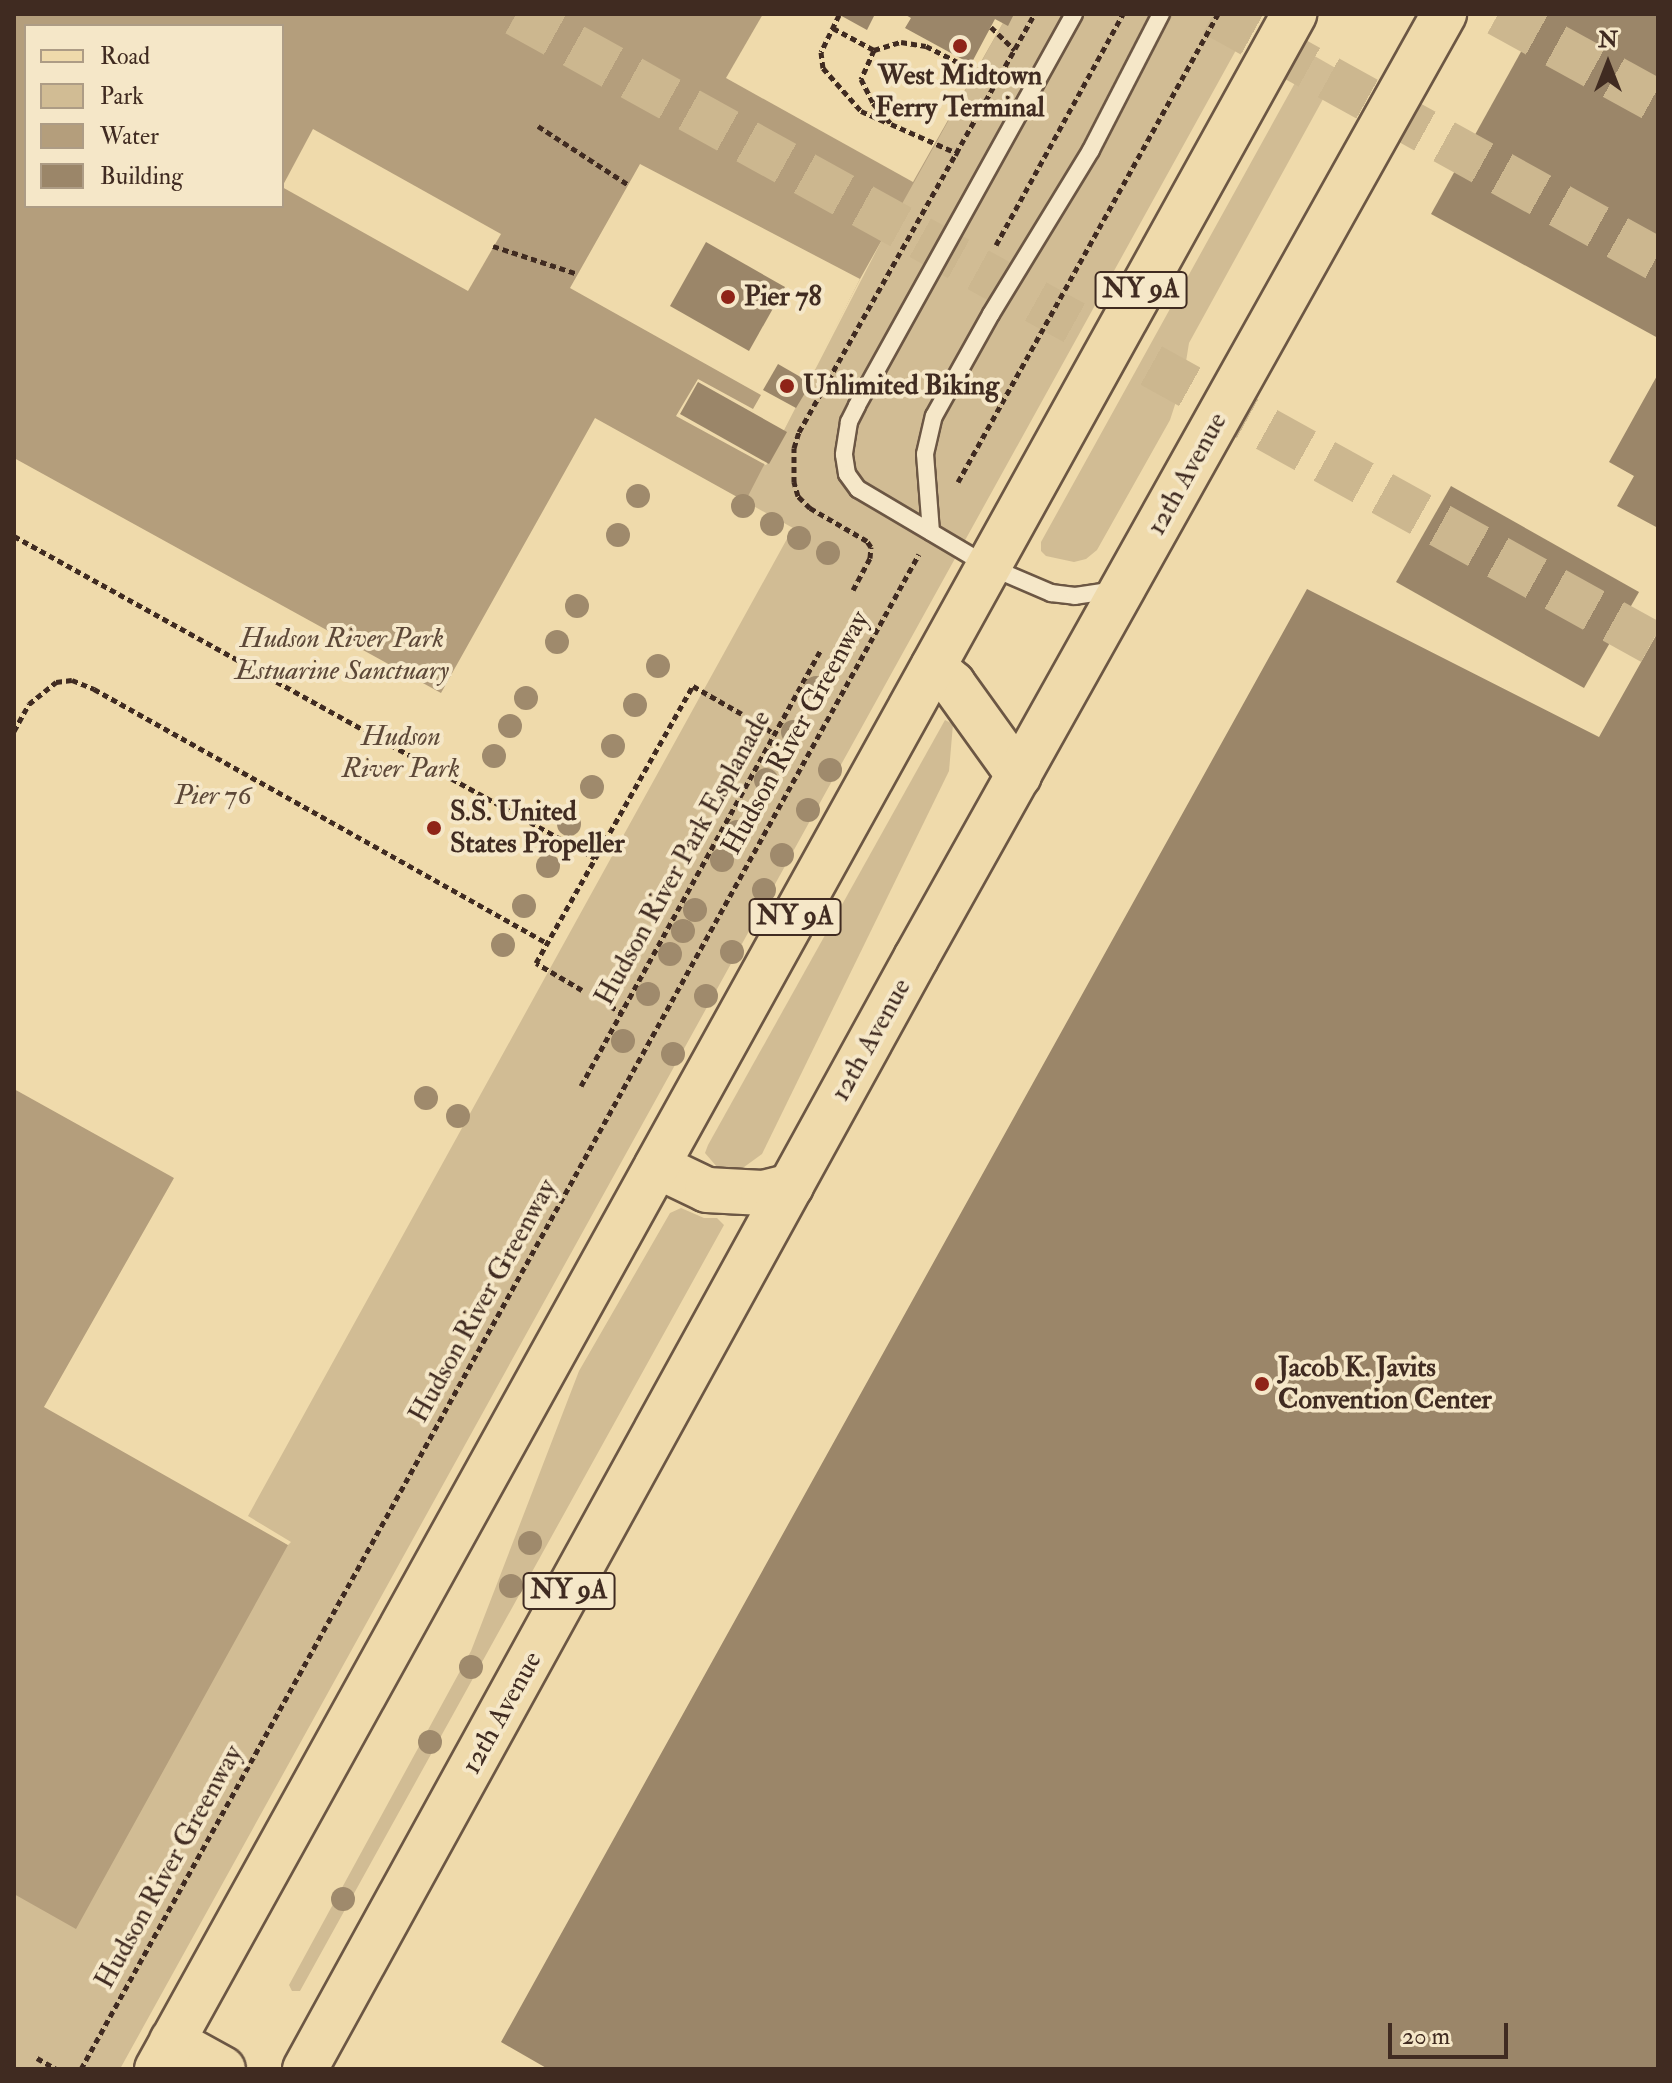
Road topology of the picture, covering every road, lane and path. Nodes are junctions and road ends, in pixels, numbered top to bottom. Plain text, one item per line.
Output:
1 (1035, 14) edge
2 (1074, 14) edge
3 (1123, 14) edge
4 (1161, 14) edge
5 (1218, 14) edge
6 (1294, 14) edge
7 (839, 15) edge
8 (1441, 15) edge
9 (991, 27) dead end
10 (833, 28) junction
11 (874, 50) junction
12 (997, 82) dead end
13 (891, 124) junction
14 (538, 126) dead end
15 (959, 154) dead end
16 (629, 185) dead end
17 (493, 246) dead end
18 (992, 252) dead end
19 (578, 274) dead end
20 (951, 494) dead end
21 (931, 532) junction
22 (14, 536) edge
23 (920, 552) dead end
24 (988, 566) junction
25 (1123, 588) junction
26 (821, 649) dead end
27 (933, 667) junction
28 (742, 714) dead end
29 (766, 728) dead end
30 (14, 731) edge
31 (774, 734) junction
32 (1019, 776) junction
33 (595, 858) junction
34 (547, 943) junction
35 (582, 990) dead end
36 (610, 1006) dead end
37 (621, 1012) junction
38 (581, 1086) dead end
39 (657, 1166) junction
40 (791, 1186) junction
41 (165, 2055) edge
42 (37, 2058) dead end
43 (56, 2069) edge
44 (81, 2069) edge
45 (223, 2069) edge
46 (305, 2069) edge

1 - 9 path
2 - 21 lane
3 - 18 path
4 - 21 lane
5 - 20 path
6 - 24 main road, NY 9A
7 - 10 path
8 - 25 main road, 12th Avenue / NY 9A
10 - 11 path
10 - 13 path
11 - 12 path
11 - 13 path
13 - 15 path
14 - 16 path
17 - 19 path
21 - 24 lane
22 - 33 path
23 - 44 path, Hudson River Greenway
24 - 25 lane
24 - 27 main road, NY 9A
25 - 32 main road, 12th Avenue / NY 9A
26 - 31 path, Hudson River Park Esplanade
27 - 32 main road
27 - 39 main road, NY 9A
28 - 33 path
29 - 31 path
30 - 34 path
31 - 37 path, Hudson River Park Esplanade
32 - 40 main road, 12th Avenue / NY 9A
33 - 34 path
34 - 35 path
36 - 37 path
37 - 38 path, Hudson River Park Esplanade
39 - 40 main road
39 - 41 main road, NY 9A
40 - 46 main road, 12th Avenue / NY 9A
41 - 45 main road
42 - 43 path

